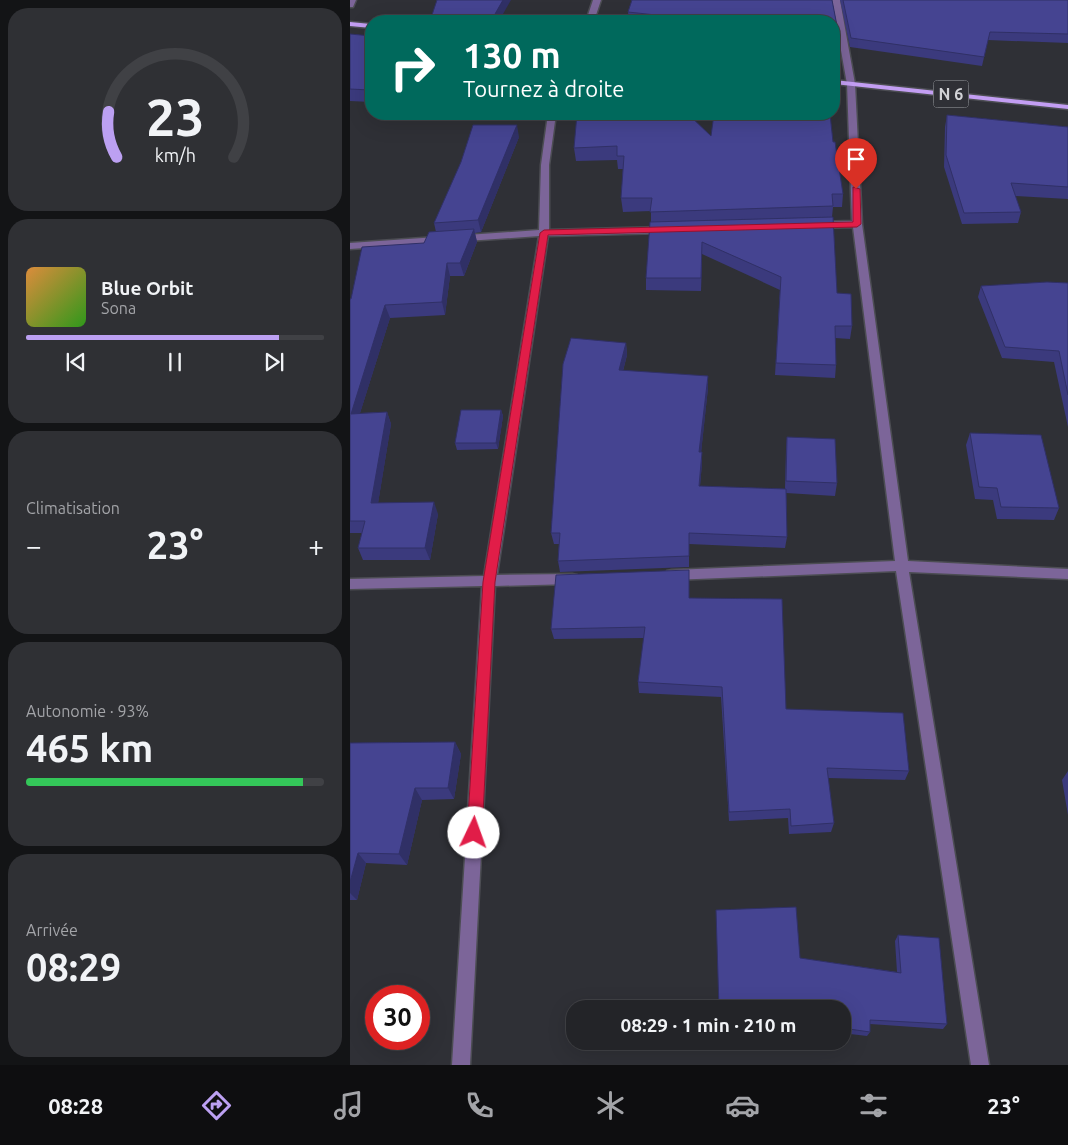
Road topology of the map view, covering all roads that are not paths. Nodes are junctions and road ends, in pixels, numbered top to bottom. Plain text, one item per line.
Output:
1 (352, 0) edge
2 (597, 0) edge
3 (836, 0) edge
4 (350, 5) edge
5 (592, 15) edge
6 (839, 15) edge
7 (840, 22) edge
8 (350, 24) edge
9 (365, 25) edge
10 (840, 83) edge
11 (851, 84) junction
12 (1068, 107) edge
13 (551, 120) edge
14 (857, 224) junction
15 (808, 226) edge
16 (671, 229) edge
17 (544, 233) junction
18 (352, 247) edge
19 (902, 566) junction
20 (1068, 574) edge
21 (656, 576) edge
22 (588, 579) edge
23 (489, 582) junction
24 (350, 584) edge
25 (461, 1065) edge
26 (980, 1065) edge

1 - 4 street
2 - 5 street
3 - 6 street
7 - 11 street
8 - 9 main road
10 - 11 main road, N 6
11 - 12 main road, N 6
11 - 14 street
13 - 17 street
14 - 15 street
14 - 19 street
16 - 17 street
17 - 18 street
17 - 23 street
19 - 20 street
19 - 21 street
19 - 26 street
22 - 23 street
23 - 24 street
23 - 25 street

